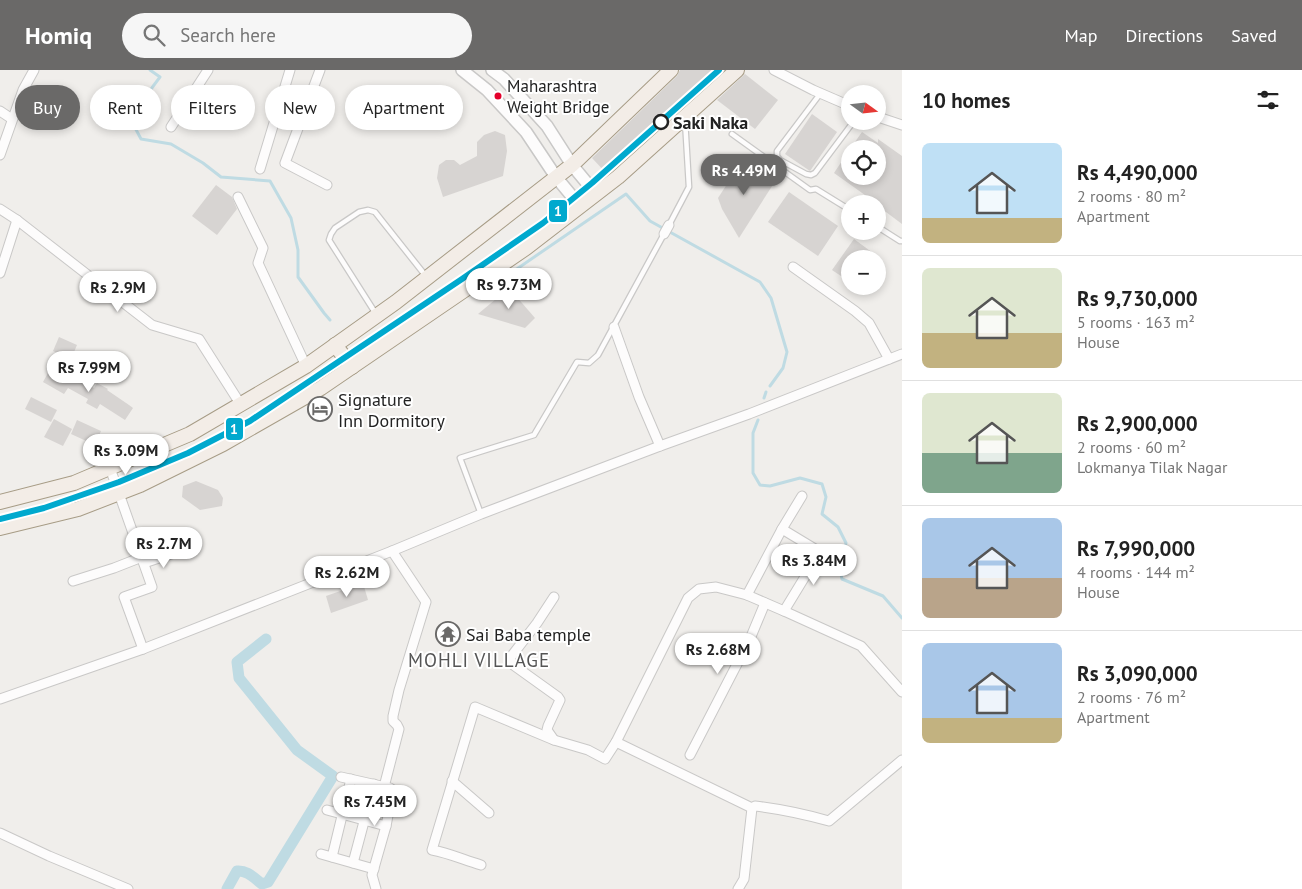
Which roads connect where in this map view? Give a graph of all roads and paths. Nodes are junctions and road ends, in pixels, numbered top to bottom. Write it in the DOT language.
graph roads {
  1 [pos="34,70"];
  2 [pos="208,70"];
  3 [pos="290,70"];
  4 [pos="320,70"];
  5 [pos="462,70"];
  6 [pos="492,70"];
  7 [pos="672,70"];
  8 [pos="736,70"];
  9 [pos="774,70"];
  10 [pos="198,85"];
  11 [pos="820,94"];
  12 [pos="841,102"];
  13 [pos="0,111"];
  14 [pos="685,117"];
  15 [pos="12,119"];
  16 [pos="886,119"];
  17 [pos="902,124"];
  18 [pos="847,130"];
  19 [pos="732,134"];
  20 [pos="0,156"];
  21 [pos="572,164"];
  22 [pos="260,169"];
  23 [pos="556,177"];
  24 [pos="327,185"];
  25 [pos="596,194"];
  26 [pos="238,197"];
  27 [pos="841,204"];
  28 [pos="580,206"];
  29 [pos="0,209"];
  30 [pos="17,220"];
  31 [pos="669,226"];
  32 [pos="886,232"];
  33 [pos="664,234"];
  34 [pos="902,241"];
  35 [pos="793,267"];
  36 [pos="0,273"];
  37 [pos="427,277"];
  38 [pos="376,315"];
  39 [pos="614,327"];
  40 [pos="335,345"];
  41 [pos="902,354"];
  42 [pos="889,359"];
  43 [pos="306,366"];
  44 [pos="352,367"];
  45 [pos="242,405"];
  46 [pos="660,446"];
  47 [pos="110,468"];
  48 [pos="119,493"];
  49 [pos="802,496"];
  50 [pos="0,502"];
  51 [pos="481,514"];
  52 [pos="0,528"];
  53 [pos="782,529"];
  54 [pos="392,550"];
  55 [pos="178,552"];
  56 [pos="143,560"];
  57 [pos="74,581"];
  58 [pos="747,595"];
  59 [pos="554,597"];
  60 [pos="765,603"];
  61 [pos="784,611"];
  62 [pos="143,649"];
  63 [pos="902,692"];
  64 [pos="0,699"];
  65 [pos="554,740"];
  66 [pos="616,742"];
  67 [pos="690,755"];
  68 [pos="902,760"];
  69 [pos="341,777"];
  70 [pos="351,779"];
  71 [pos="452,781"];
  72 [pos="374,784"];
  73 [pos="384,787"];
  74 [pos="752,808"];
  75 [pos="327,810"];
  76 [pos="489,813"];
  77 [pos="343,814"];
  78 [pos="364,820"];
  79 [pos="386,826"];
  80 [pos="0,833"];
  81 [pos="321,854"];
  82 [pos="332,857"];
  83 [pos="353,863"];
  84 [pos="481,865"];
  85 [pos="374,869"];
  86 [pos="128,889"];
  87 [pos="376,889"];
  88 [pos="738,889"];
  1 -- 15 [label="street"];
  2 -- 10 [label="street"];
  3 -- 22 [label="street"];
  4 -- 24 [label="street"];
  5 -- 23 [label="street"];
  6 -- 21 [label="street"];
  7 -- 21 [label="main road"];
  8 -- 14 [label="main road"];
  9 -- 11 [label="street"];
  11 -- 12 [label="street"];
  11 -- 18 [label="lane"];
  13 -- 15 [label="street"];
  14 -- 25 [label="main road"];
  14 -- 31 [label="lane"];
  15 -- 20 [label="street"];
  16 -- 17 [label="street"];
  19 -- 27 [label="lane"];
  21 -- 23 [label="main road"];
  21 -- 25 [label="street"];
  23 -- 28 [label="street"];
  23 -- 37 [label="main road"];
  25 -- 28 [label="main road"];
  26 -- 43 [label="street"];
  28 -- 44 [label="main road"];
  29 -- 30 [label="street"];
  30 -- 36 [label="street"];
  30 -- 45 [label="street"];
  31 -- 33 [label="street"];
  32 -- 34 [label="lane"];
  33 -- 39 [label="lane"];
  35 -- 42 [label="street"];
  37 -- 38 [label="main road"];
  37 -- 38 [label="lane"];
  38 -- 40 [label="main road"];
  39 -- 46 [label="street"];
  39 -- 51 [label="lane"];
  40 -- 43 [label="main road"];
  40 -- 44 [label="main road"];
  41 -- 42 [label="street"];
  42 -- 46 [label="street"];
  43 -- 45 [label="main road"];
  44 -- 48 [label="main road"];
  45 -- 47 [label="main road"];
  46 -- 51 [label="street"];
  47 -- 48 [label="street"];
  47 -- 50 [label="main road"];
  48 -- 52 [label="main road"];
  48 -- 56 [label="street"];
  49 -- 53 [label="street"];
  51 -- 54 [label="street"];
  53 -- 58 [label="street"];
  53 -- 61 [label="street"];
  54 -- 62 [label="street"];
  54 -- 73 [label="street"];
  55 -- 56 [label="street"];
  56 -- 57 [label="street"];
  56 -- 62 [label="street"];
  58 -- 60 [label="street"];
  58 -- 66 [label="street"];
  59 -- 65 [label="street"];
  60 -- 61 [label="street"];
  60 -- 67 [label="street"];
  61 -- 63 [label="street"];
  62 -- 64 [label="street"];
  65 -- 66 [label="street"];
  65 -- 71 [label="street"];
  66 -- 74 [label="street"];
  68 -- 74 [label="street"];
  69 -- 70 [label="street"];
  70 -- 72 [label="street"];
  70 -- 77 [label="street"];
  71 -- 76 [label="street"];
  71 -- 84 [label="street"];
  72 -- 73 [label="street"];
  72 -- 78 [label="street"];
  73 -- 79 [label="street"];
  74 -- 88 [label="street"];
  75 -- 77 [label="street"];
  77 -- 78 [label="street"];
  77 -- 82 [label="street"];
  78 -- 79 [label="street"];
  78 -- 83 [label="street"];
  79 -- 85 [label="street"];
  80 -- 86 [label="street"];
  81 -- 82 [label="street"];
  82 -- 83 [label="street"];
  83 -- 85 [label="street"];
  85 -- 87 [label="street"];
}
